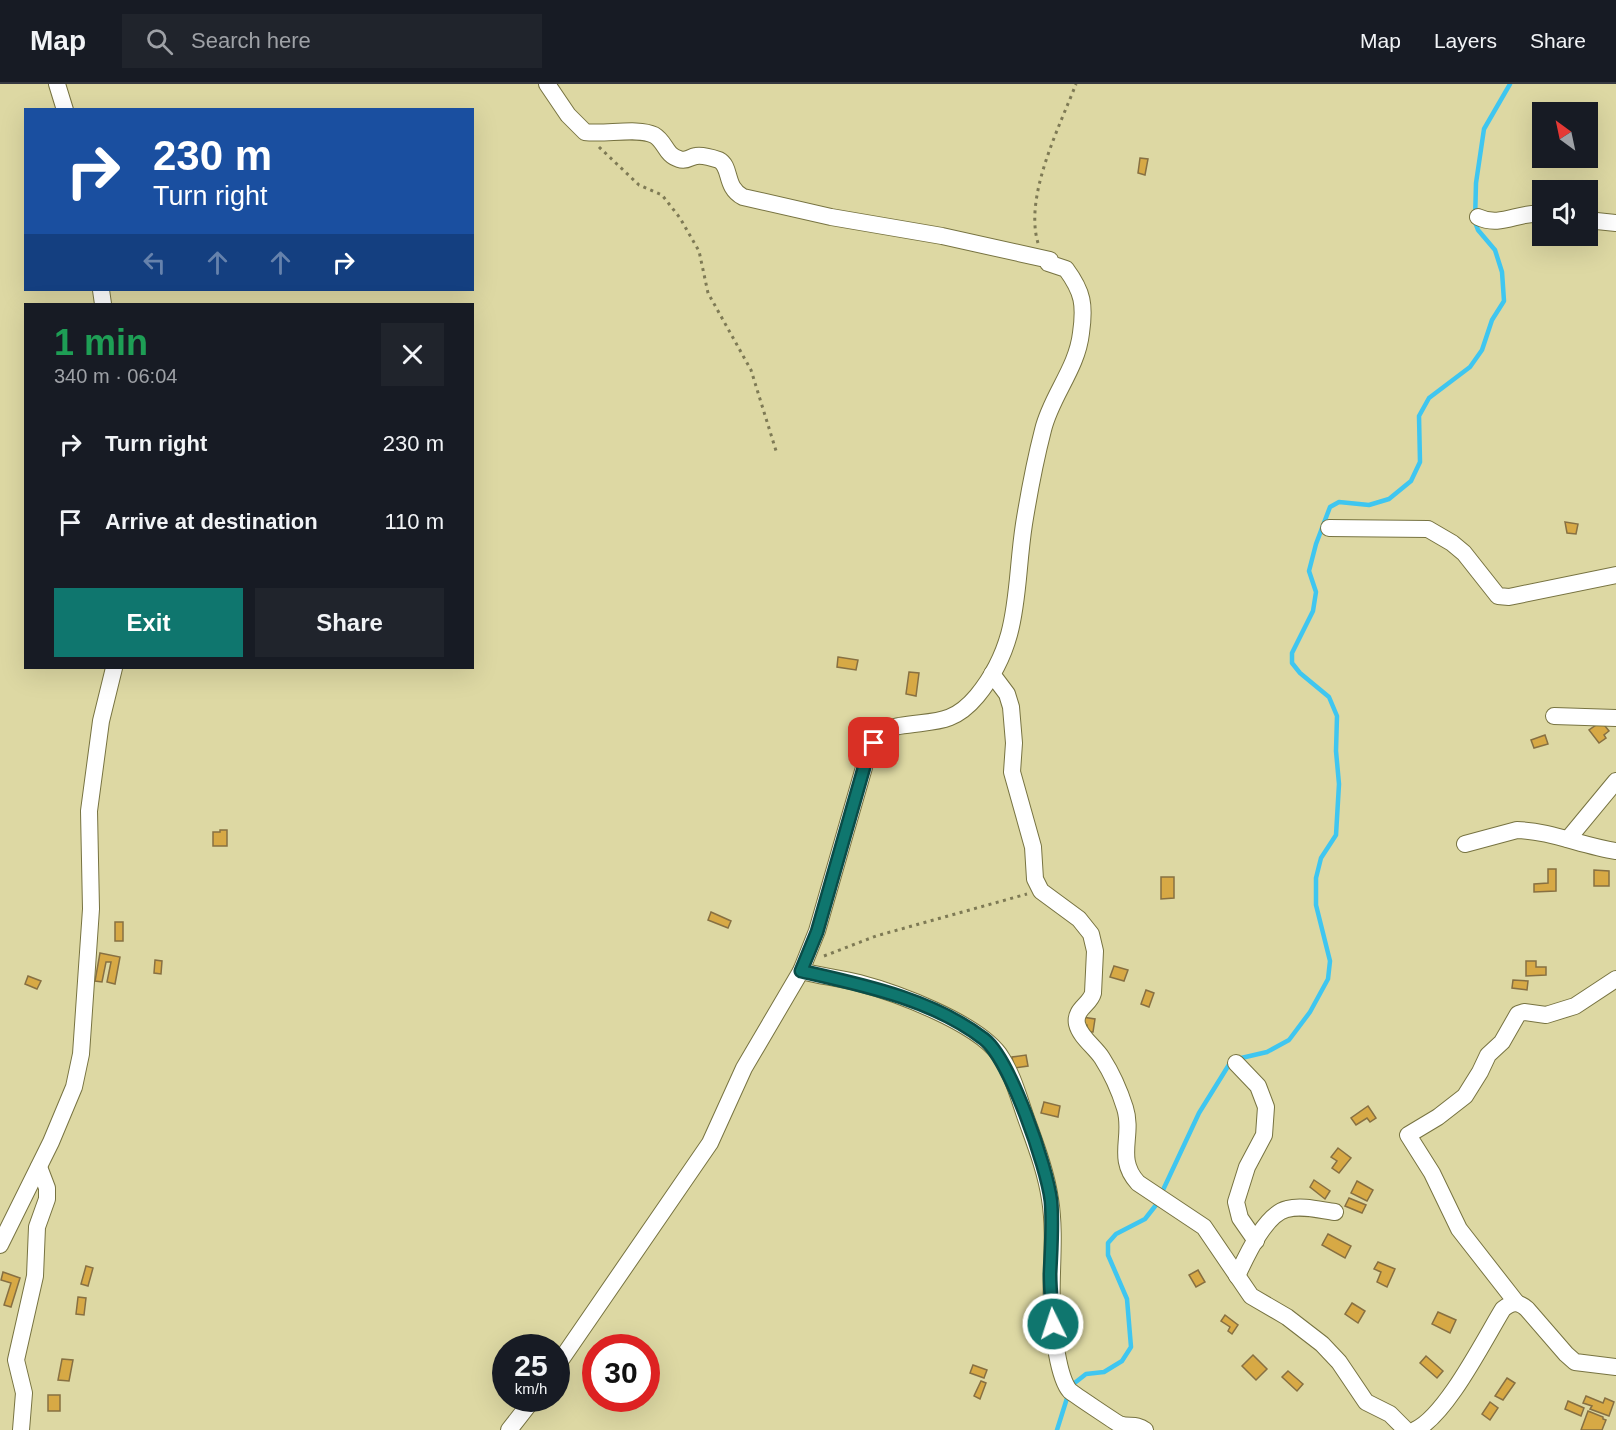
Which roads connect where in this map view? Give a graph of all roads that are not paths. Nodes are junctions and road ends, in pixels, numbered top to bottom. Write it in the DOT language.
graph roads {
  1 [pos="57,84"];
  2 [pos="547,84"];
  3 [pos="64,108"];
  4 [pos="1532,213"];
  5 [pos="1478,217"];
  6 [pos="1598,221"];
  7 [pos="1616,223"];
  8 [pos="1329,528"];
  9 [pos="1616,575"];
  10 [pos="114,669"];
  11 [pos="993,674"];
  12 [pos="1554,716"];
  13 [pos="1616,718"];
  14 [pos="1616,781"];
  15 [pos="1568,839"];
  16 [pos="1465,844"];
  17 [pos="1616,851"];
  18 [pos="802,968"];
  19 [pos="1616,979"];
  20 [pos="1236,1063"];
  21 [pos="39,1167"];
  22 [pos="1335,1212"];
  23 [pos="1256,1241"];
  24 [pos="0,1245"];
  25 [pos="1237,1276"];
  26 [pos="1516,1302"];
  27 [pos="570,1347"];
  28 [pos="1616,1367"];
  29 [pos="523,1412"];
  30 [pos="1122,1427"];
  31 [pos="21,1430"];
  32 [pos="509,1430"];
  33 [pos="1145,1430"];
  34 [pos="1406,1430"];
  35 [pos="1415,1430"];
  1 -- 3 [label="street"];
  2 -- 11 [label="street"];
  4 -- 5 [label="street"];
  6 -- 7 [label="street"];
  8 -- 9 [label="street"];
  10 -- 21 [label="street"];
  11 -- 18 [label="street"];
  11 -- 25 [label="street"];
  12 -- 13 [label="street"];
  14 -- 15 [label="street"];
  15 -- 16 [label="street"];
  15 -- 17 [label="street"];
  18 -- 27 [label="street"];
  18 -- 30 [label="street"];
  19 -- 26 [label="street"];
  20 -- 23 [label="street"];
  21 -- 24 [label="street"];
  21 -- 31 [label="street"];
  22 -- 23 [label="street"];
  23 -- 25 [label="street"];
  25 -- 34 [label="street"];
  26 -- 28 [label="street"];
  26 -- 35 [label="street"];
  29 -- 32 [label="street"];
  30 -- 33 [label="street"];
}
